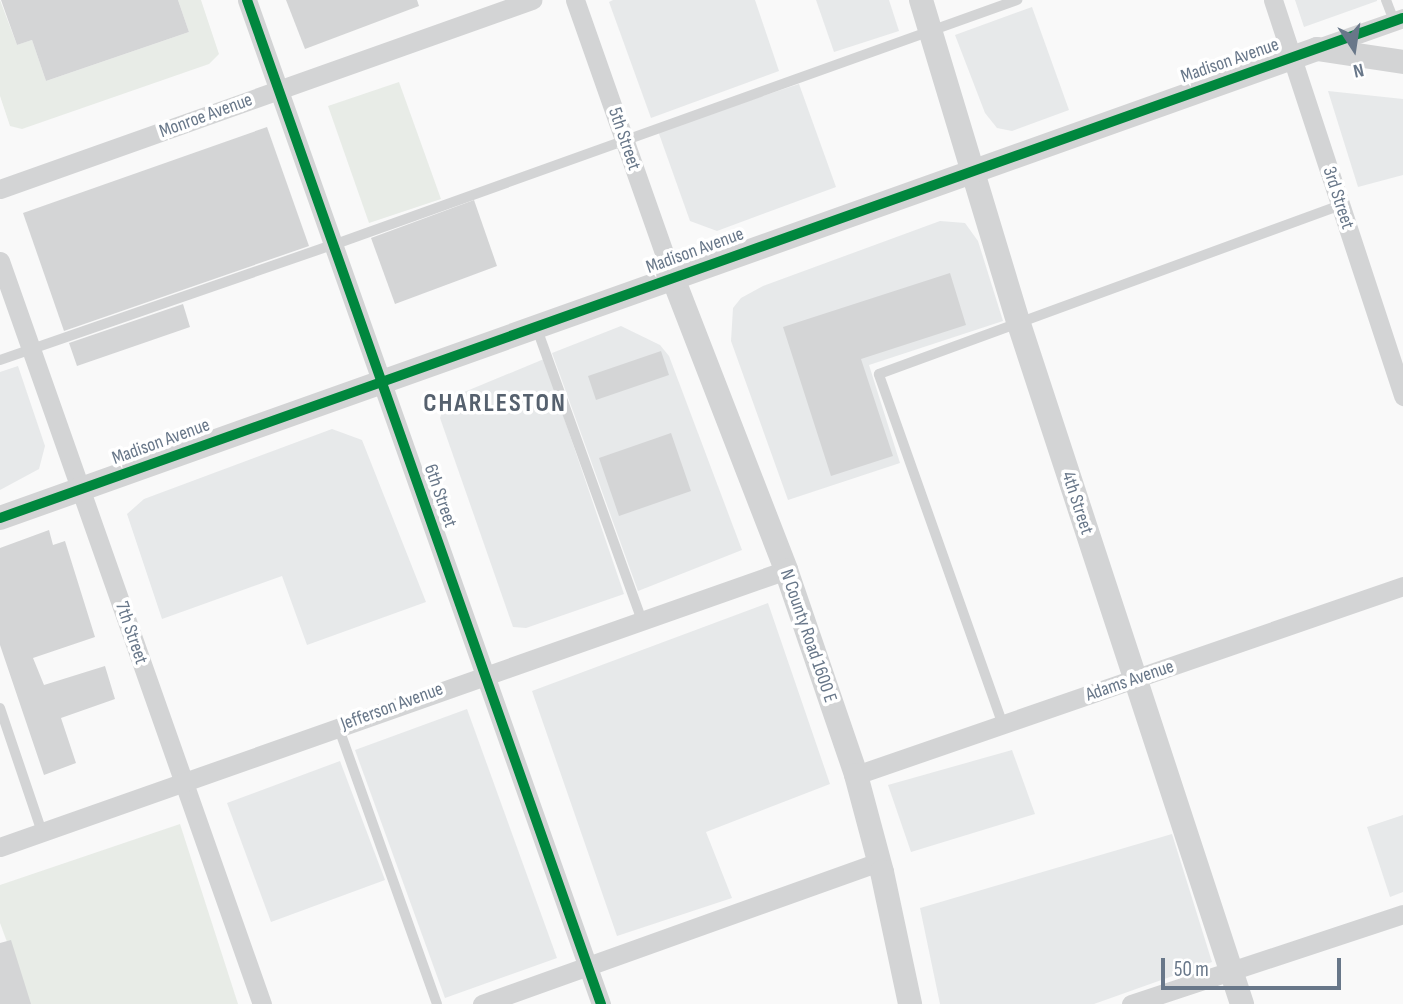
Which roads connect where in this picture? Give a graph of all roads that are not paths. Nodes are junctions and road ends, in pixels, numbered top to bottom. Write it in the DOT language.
graph roads {
  1 [pos="247,0"];
  2 [pos="532,0"];
  3 [pos="575,0"];
  4 [pos="921,0"];
  5 [pos="1017,0"];
  6 [pos="1273,0"];
  7 [pos="1387,0"];
  8 [pos="1399,20"];
  9 [pos="932,32"];
  10 [pos="1317,49"];
  11 [pos="1292,58"];
  12 [pos="1403,62"];
  13 [pos="279,90"];
  14 [pos="624,139"];
  15 [pos="971,170"];
  16 [pos="0,189"];
  17 [pos="1340,205"];
  18 [pos="333,245"];
  19 [pos="0,261"];
  20 [pos="673,278"];
  21 [pos="1017,321"];
  22 [pos="536,327"];
  23 [pos="31,349"];
  24 [pos="0,360"];
  25 [pos="382,382"];
  26 [pos="1403,396"];
  27 [pos="80,489"];
  28 [pos="0,518"];
  29 [pos="786,570"];
  30 [pos="1403,586"];
  31 [pos="641,618"];
  32 [pos="484,674"];
  33 [pos="1135,678"];
  34 [pos="0,708"];
  35 [pos="1003,725"];
  36 [pos="338,726"];
  37 [pos="856,775"];
  38 [pos="183,781"];
  39 [pos="42,832"];
  40 [pos="0,847"];
  41 [pos="879,862"];
  42 [pos="1403,914"];
  43 [pos="587,966"];
  44 [pos="1231,970"];
  45 [pos="262,1004"];
  46 [pos="437,1004"];
  47 [pos="482,1004"];
  48 [pos="601,1004"];
  49 [pos="910,1004"];
  50 [pos="1131,1004"];
  51 [pos="1242,1004"];
  1 -- 13 [label="street, 6th Street"];
  2 -- 13 [label="street, Monroe Avenue"];
  3 -- 14 [label="street, 5th Street"];
  4 -- 9 [label="street, 4th Street"];
  5 -- 9 [label="lane"];
  6 -- 11 [label="street, 3rd Street"];
  7 -- 8 [label="lane"];
  8 -- 10 [label="street, Madison Avenue"];
  9 -- 14 [label="lane"];
  9 -- 15 [label="street, 4th Street"];
  10 -- 11 [label="street, Madison Avenue"];
  10 -- 12 [label="street"];
  11 -- 15 [label="street, Madison Avenue"];
  11 -- 17 [label="street, 3rd Street"];
  13 -- 16 [label="street, Monroe Avenue"];
  13 -- 18 [label="street, 6th Street"];
  14 -- 18 [label="lane"];
  14 -- 20 [label="street, 5th Street"];
  15 -- 20 [label="street, Madison Avenue"];
  15 -- 21 [label="street, 4th Street"];
  17 -- 21 [label="lane"];
  17 -- 26 [label="street, 3rd Street"];
  18 -- 23 [label="lane"];
  18 -- 25 [label="street, 6th Street"];
  19 -- 23 [label="street, 7th Street"];
  20 -- 22 [label="street, Madison Avenue"];
  20 -- 29 [label="street, N County Road 1600 E"];
  21 -- 33 [label="street, 4th Street"];
  21 -- 35 [label="lane"];
  22 -- 25 [label="street, Madison Avenue"];
  22 -- 31 [label="lane"];
  23 -- 24 [label="lane"];
  23 -- 27 [label="street, 7th Street"];
  25 -- 27 [label="street, Madison Avenue"];
  25 -- 32 [label="street, 6th Street"];
  27 -- 28 [label="street, Madison Avenue"];
  27 -- 38 [label="street, 7th Street"];
  29 -- 31 [label="street, Jefferson Avenue"];
  29 -- 37 [label="street, N County Road 1600 E"];
  30 -- 33 [label="street, Adams Avenue"];
  31 -- 32 [label="street, Jefferson Avenue"];
  32 -- 36 [label="street, Jefferson Avenue"];
  32 -- 43 [label="street, 6th Street"];
  33 -- 35 [label="street, Adams Avenue"];
  33 -- 44 [label="street, 4th Street"];
  34 -- 39 [label="lane"];
  35 -- 37 [label="street, Adams Avenue"];
  36 -- 38 [label="street, Jefferson Avenue"];
  36 -- 46 [label="lane"];
  37 -- 41 [label="street, N County Road 1600 E"];
  38 -- 39 [label="street, Jefferson Avenue"];
  38 -- 45 [label="street, 7th Street"];
  39 -- 40 [label="street, Jefferson Avenue"];
  41 -- 43 [label="street"];
  41 -- 49 [label="street, N County Road 1600 E"];
  42 -- 44 [label="street"];
  43 -- 47 [label="street"];
  43 -- 48 [label="street, 6th Street"];
  44 -- 50 [label="street"];
  44 -- 51 [label="street, 4th Street"];
}
